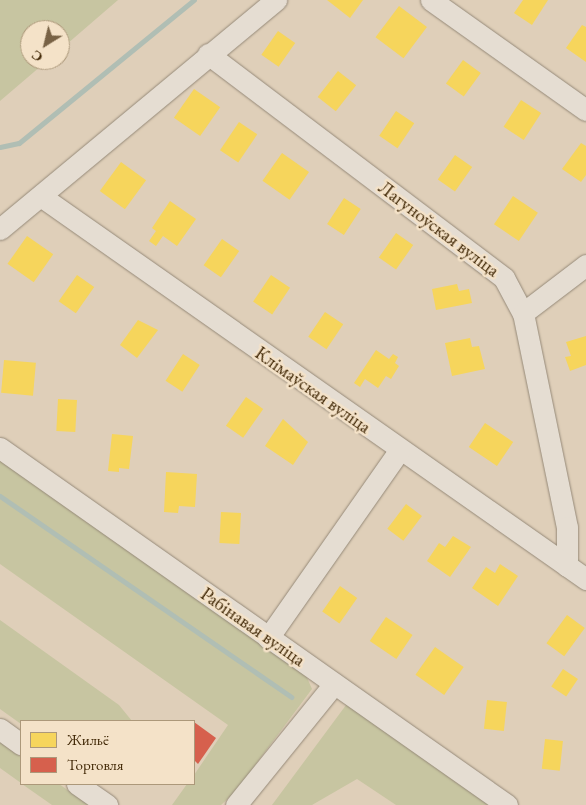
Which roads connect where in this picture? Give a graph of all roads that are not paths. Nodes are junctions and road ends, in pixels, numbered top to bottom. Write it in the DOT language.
graph roads {
  1 [pos="276,0"];
  2 [pos="431,0"];
  3 [pos="208,54"];
  4 [pos="586,110"];
  5 [pos="42,197"];
  6 [pos="0,229"];
  7 [pos="586,265"];
  8 [pos="523,313"];
  9 [pos="0,448"];
  10 [pos="400,451"];
  11 [pos="568,566"];
  12 [pos="586,580"];
  13 [pos="268,638"];
  14 [pos="334,684"];
  15 [pos="0,729"];
  16 [pos="20,743"];
  17 [pos="78,785"];
  18 [pos="107,805"];
  19 [pos="236,805"];
  20 [pos="507,805"];
  1 -- 3 [label="street"];
  2 -- 4 [label="street"];
  3 -- 5 [label="street"];
  3 -- 8 [label="street, Лагуноўская вуліца"];
  5 -- 6 [label="street"];
  5 -- 10 [label="street, Клімаўская вуліца"];
  7 -- 8 [label="street"];
  8 -- 11 [label="street, Лагуноўская вуліца"];
  9 -- 13 [label="street, Рабінавая вуліца"];
  10 -- 11 [label="street, Клімаўская вуліца"];
  10 -- 13 [label="street"];
  11 -- 12 [label="street, Клімаўская вуліца"];
  13 -- 14 [label="street, Рабінавая вуліца"];
  14 -- 19 [label="street"];
  14 -- 20 [label="street, Рабінавая вуліца"];
  15 -- 16 [label="street"];
  17 -- 18 [label="street"];
}
